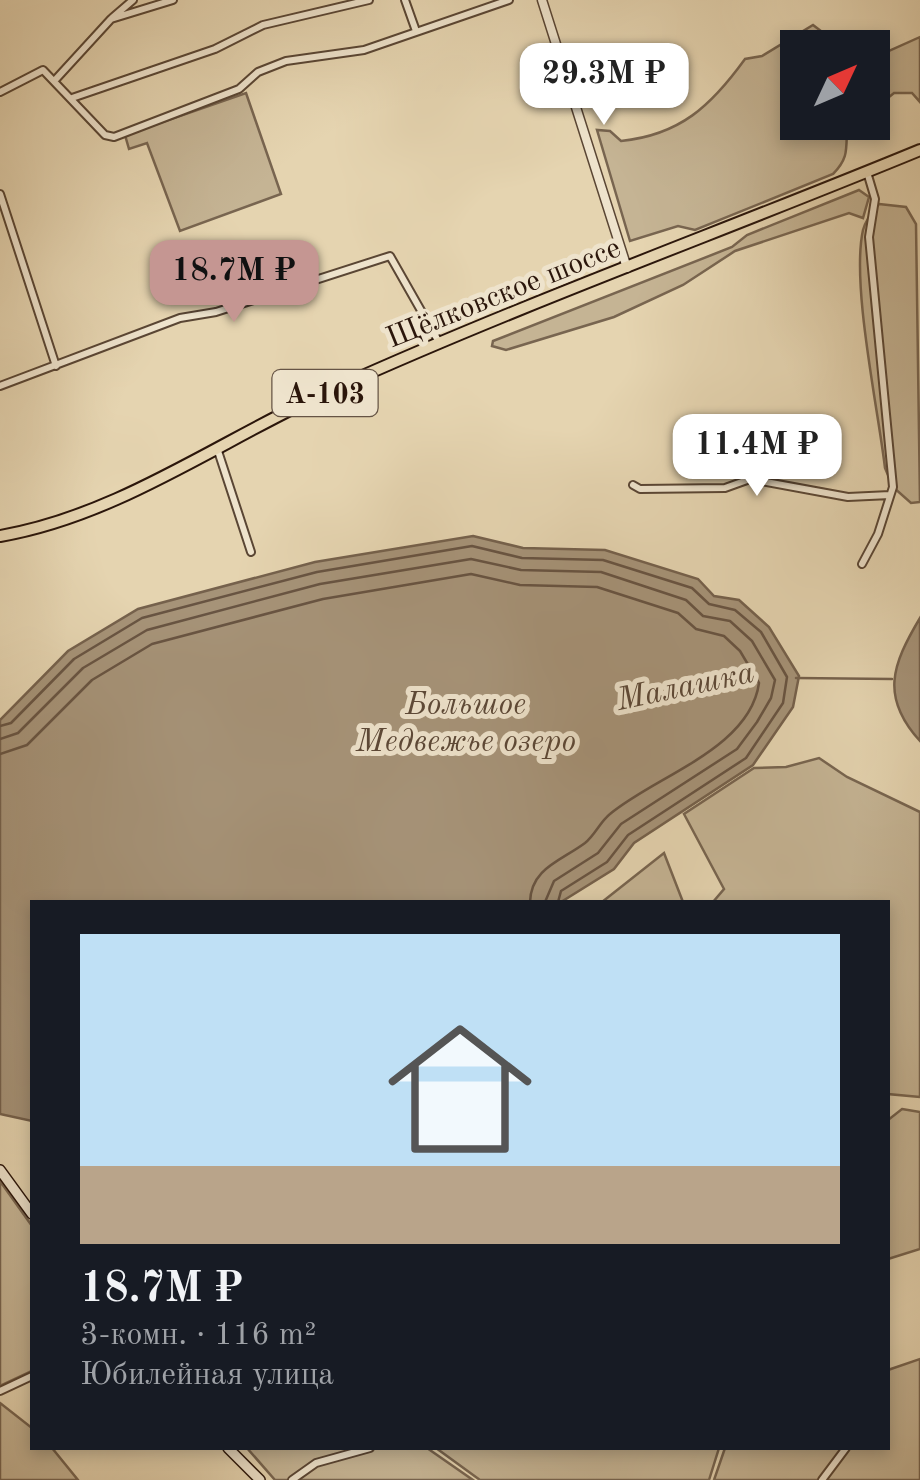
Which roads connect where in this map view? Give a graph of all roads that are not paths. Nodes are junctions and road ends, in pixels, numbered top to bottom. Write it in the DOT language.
graph roads {
  1 [pos="133,0"];
  2 [pos="173,0"];
  3 [pos="368,0"];
  4 [pos="405,0"];
  5 [pos="509,0"];
  6 [pos="542,0"];
  7 [pos="111,19"];
  8 [pos="416,31"];
  9 [pos="56,79"];
  10 [pos="0,92"];
  11 [pos="72,98"];
  12 [pos="920,150"];
  13 [pos="867,172"];
  14 [pos="0,194"];
  15 [pos="626,268"];
  16 [pos="440,344"];
  17 [pos="56,366"];
  18 [pos="0,386"];
  19 [pos="216,447"];
  20 [pos="633,485"];
  21 [pos="890,496"];
  22 [pos="0,536"];
  23 [pos="251,552"];
  24 [pos="862,564"];
  25 [pos="0,1170"];
  26 [pos="30,1211"];
  27 [pos="30,1377"];
  28 [pos="0,1391"];
  29 [pos="230,1450"];
  30 [pos="363,1450"];
  31 [pos="844,1450"];
  32 [pos="260,1480"];
  33 [pos="292,1480"];
  34 [pos="822,1480"];
  1 -- 7 [label="street"];
  2 -- 7 [label="street"];
  3 -- 11 [label="street"];
  4 -- 8 [label="street"];
  5 -- 8 [label="street"];
  6 -- 15 [label="street"];
  7 -- 9 [label="street"];
  8 -- 11 [label="street"];
  9 -- 10 [label="street"];
  9 -- 11 [label="street"];
  12 -- 13 [label="main road, Щёлковское шоссе / А-103"];
  13 -- 15 [label="main road, Щёлковское шоссе / А-103"];
  13 -- 21 [label="street"];
  14 -- 17 [label="street"];
  15 -- 16 [label="main road, Щёлковское шоссе / А-103"];
  16 -- 17 [label="street"];
  16 -- 19 [label="main road, Щёлковское шоссе / А-103"];
  17 -- 18 [label="street"];
  19 -- 22 [label="main road, Щёлковское шоссе / А-103"];
  19 -- 23 [label="street"];
  20 -- 21 [label="street"];
  21 -- 24 [label="street"];
  25 -- 26 [label="main road"];
  27 -- 28 [label="street"];
  29 -- 32 [label="main road"];
  30 -- 33 [label="street"];
  31 -- 34 [label="street"];
}
